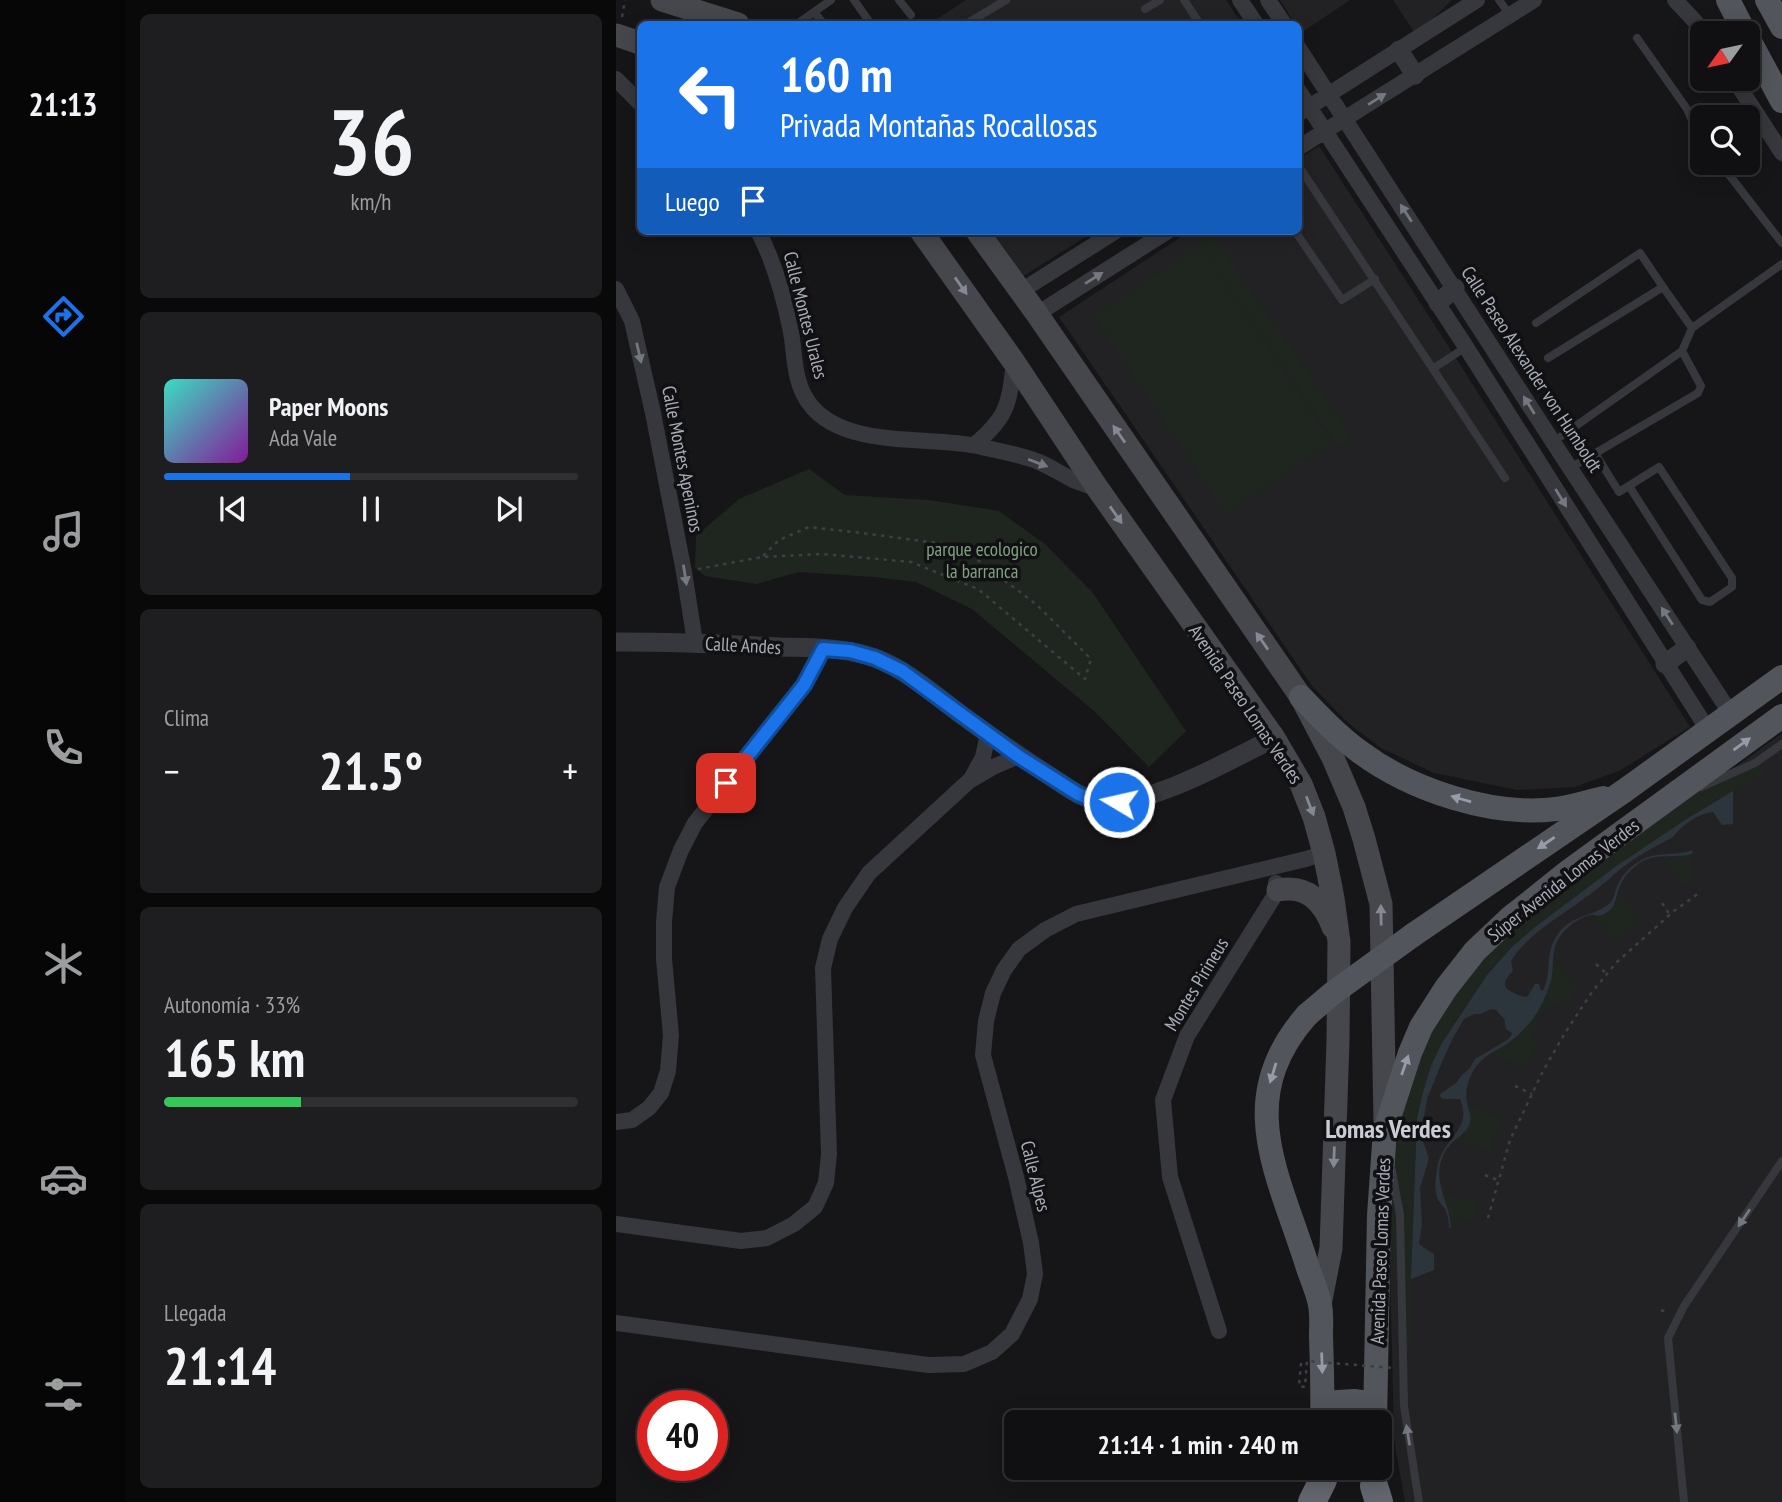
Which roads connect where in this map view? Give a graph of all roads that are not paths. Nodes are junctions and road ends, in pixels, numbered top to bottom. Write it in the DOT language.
graph roads {
  1 [pos="662,0"];
  2 [pos="831,0"];
  3 [pos="854,0"];
  4 [pos="900,0"];
  5 [pos="1006,0"];
  6 [pos="1160,0"];
  7 [pos="1184,0"];
  8 [pos="1240,0"];
  9 [pos="1268,0"];
  10 [pos="1477,0"];
  11 [pos="1499,0"];
  12 [pos="1534,0"];
  13 [pos="1675,0"];
  14 [pos="1728,0"];
  15 [pos="1768,0"];
  16 [pos="1145,9"];
  17 [pos="814,12"];
  18 [pos="911,15"];
  19 [pos="1510,15"];
  20 [pos="728,21"];
  21 [pos="801,21"];
  22 [pos="822,21"];
  23 [pos="869,21"];
  24 [pos="971,21"];
  25 [pos="1198,21"];
  26 [pos="1254,21"];
  27 [pos="1282,21"];
  28 [pos="1695,21"];
  29 [pos="1739,21"];
  30 [pos="1782,27"];
  31 [pos="616,35"];
  32 [pos="1637,38"];
  33 [pos="637,42"];
  34 [pos="1399,50"];
  35 [pos="1302,53"];
  36 [pos="1760,60"];
  37 [pos="1415,75"];
  38 [pos="616,79"];
  39 [pos="1742,91"];
  40 [pos="1329,95"];
  41 [pos="637,100"];
  42 [pos="1782,101"];
  43 [pos="1304,111"];
  44 [pos="1690,116"];
  45 [pos="1345,119"];
  46 [pos="1325,131"];
  47 [pos="1302,145"];
  48 [pos="1782,153"];
  49 [pos="1302,173"];
  50 [pos="1729,175"];
  51 [pos="760,235"];
  52 [pos="924,235"];
  53 [pos="980,235"];
  54 [pos="1110,235"];
  55 [pos="1162,235"];
  56 [pos="1298,235"];
  57 [pos="1782,243"];
  58 [pos="1782,264"];
  59 [pos="1374,279"];
  60 [pos="1662,287"];
  61 [pos="1455,288"];
  62 [pos="616,289"];
  63 [pos="1021,292"];
  64 [pos="1438,303"];
  65 [pos="1037,314"];
  66 [pos="1536,323"];
  67 [pos="1692,327"];
  68 [pos="1466,347"];
  69 [pos="1682,351"];
  70 [pos="1548,358"];
  71 [pos="1014,362"];
  72 [pos="1434,368"];
  73 [pos="1553,442"];
  74 [pos="974,445"];
  75 [pos="1595,453"];
  76 [pos="1570,468"];
  77 [pos="1505,478"];
  78 [pos="1629,486"];
  79 [pos="1098,489"];
  80 [pos="616,642"];
  81 [pos="695,642"];
  82 [pos="1687,648"];
  83 [pos="823,649"];
  84 [pos="1665,664"];
  85 [pos="1782,677"];
  86 [pos="1301,697"];
  87 [pos="1731,714"];
  88 [pos="1782,716"];
  89 [pos="1707,730"];
  90 [pos="988,734"];
  91 [pos="1274,738"];
  92 [pos="1782,744"];
  93 [pos="1018,756"];
  94 [pos="970,781"];
  95 [pos="1624,791"];
  96 [pos="1654,809"];
  97 [pos="1324,853"];
  98 [pos="1271,867"];
  99 [pos="1278,890"];
  100 [pos="1339,942"];
  101 [pos="616,1122"];
  102 [pos="1385,1130"];
  103 [pos="1782,1161"];
  104 [pos="616,1224"];
  105 [pos="1320,1305"];
  106 [pos="616,1323"];
  107 [pos="1219,1331"];
  108 [pos="1323,1410"];
  109 [pos="1331,1410"];
  110 [pos="1370,1410"];
  111 [pos="1375,1410"];
  112 [pos="1419,1502"];
  113 [pos="1684,1502"];
  1 -- 20 [label="main road"];
  2 -- 17 [label="lane"];
  3 -- 23 [label="lane"];
  4 -- 18 [label="lane"];
  5 -- 24 [label="lane"];
  6 -- 16 [label="lane"];
  7 -- 25 [label="lane"];
  8 -- 26 [label="street"];
  9 -- 27 [label="street"];
  10 -- 34 [label="street"];
  11 -- 19 [label="lane"];
  12 -- 19 [label="street"];
  13 -- 28 [label="street"];
  14 -- 29 [label="main road"];
  15 -- 30 [label="main road"];
  17 -- 21 [label="lane"];
  17 -- 22 [label="lane"];
  19 -- 37 [label="street"];
  31 -- 33 [label="main road"];
  32 -- 44 [label="lane"];
  34 -- 37 [label="street"];
  34 -- 40 [label="street"];
  35 -- 40 [label="street, Calle Paseo Alexander von Humboldt"];
  36 -- 42 [label="main road"];
  45 -- 37 [label="street, one-way"];
  38 -- 41 [label="street"];
  39 -- 48 [label="street"];
  40 -- 43 [label="street"];
  40 -- 45 [label="street, Calle Paseo Alexander von Humboldt"];
  43 -- 46 [label="street"];
  45 -- 46 [label="street"];
  61 -- 45 [label="street, Calle Paseo Alexander von Humboldt, one-way"];
  46 -- 47 [label="street"];
  46 -- 64 [label="street"];
  49 -- 59 [label="lane"];
  50 -- 57 [label="lane"];
  51 -- 74 [label="street, Calle Montes Urales"];
  52 -- 71 [label="main road, Avenida Paseo Lomas Verdes, one-way"];
  53 -- 63 [label="main road, Avenida Paseo Lomas Verdes"];
  54 -- 63 [label="street"];
  65 -- 55 [label="street, one-way"];
  56 -- 59 [label="lane"];
  58 -- 67 [label="lane"];
  59 -- 72 [label="lane"];
  60 -- 66 [label="lane"];
  60 -- 67 [label="lane"];
  60 -- 70 [label="lane"];
  61 -- 64 [label="street"];
  73 -- 61 [label="street, Calle Paseo Alexander von Humboldt, one-way"];
  62 -- 81 [label="street, Calle Montes Apeninos, one-way"];
  63 -- 65 [label="main road, Avenida Paseo Lomas Verdes"];
  64 -- 68 [label="street"];
  86 -- 65 [label="main road, Avenida Paseo Lomas Verdes, one-way"];
  67 -- 69 [label="lane"];
  68 -- 72 [label="lane"];
  68 -- 84 [label="street, one-way"];
  69 -- 73 [label="lane"];
  69 -- 75 [label="lane"];
  71 -- 74 [label="street"];
  71 -- 79 [label="main road, Avenida Paseo Lomas Verdes"];
  72 -- 77 [label="lane"];
  73 -- 76 [label="street, Calle Paseo Alexander von Humboldt"];
  74 -- 79 [label="street, Calle Montes Urales, one-way"];
  75 -- 76 [label="lane"];
  75 -- 78 [label="lane"];
  82 -- 76 [label="street, Calle Paseo Alexander von Humboldt, one-way"];
  78 -- 78 [label="lane"];
  79 -- 91 [label="main road, Avenida Paseo Lomas Verdes, one-way"];
  80 -- 81 [label="street, Calle Andes"];
  81 -- 83 [label="street, Calle Andes"];
  82 -- 84 [label="street"];
  82 -- 87 [label="street, Calle Paseo Alexander von Humboldt"];
  83 -- 90 [label="street, Calle Andes"];
  83 -- 101 [label="street"];
  84 -- 89 [label="street"];
  85 -- 87 [label="main road, Súper Avenida Lomas Verdes"];
  95 -- 86 [label="main road, one-way"];
  102 -- 86 [label="main road, Avenida Paseo Lomas Verdes, one-way"];
  87 -- 89 [label="main road, Súper Avenida Lomas Verdes"];
  96 -- 88 [label="main road, Súper Avenida Lomas Verdes, one-way"];
  89 -- 95 [label="main road, Súper Avenida Lomas Verdes"];
  90 -- 93 [label="street, Calle Andes"];
  90 -- 94 [label="street"];
  91 -- 93 [label="street, Calle Andes"];
  91 -- 97 [label="main road, Avenida Paseo Lomas Verdes, one-way"];
  92 -- 96 [label="lane"];
  93 -- 94 [label="street"];
  94 -- 104 [label="street"];
  95 -- 105 [label="main road, Súper Avenida Lomas Verdes, one-way, bridge"];
  102 -- 96 [label="main road, Súper Avenida Lomas Verdes, one-way"];
  97 -- 98 [label="street, Calle Alpes"];
  97 -- 100 [label="main road, Avenida Paseo Lomas Verdes"];
  98 -- 99 [label="street"];
  98 -- 106 [label="street, Calle Alpes"];
  99 -- 100 [label="main road"];
  99 -- 107 [label="street, Montes Pirineus"];
  100 -- 105 [label="main road, Avenida Paseo Lomas Verdes, one-way"];
  102 -- 111 [label="main road, Avenida Paseo Lomas Verdes"];
  112 -- 102 [label="lane, one-way"];
  103 -- 113 [label="lane, one-way"];
  105 -- 108 [label="main road, Avenida Paseo Lomas Verdes, one-way"];
  109 -- 110 [label="main road"];
}
